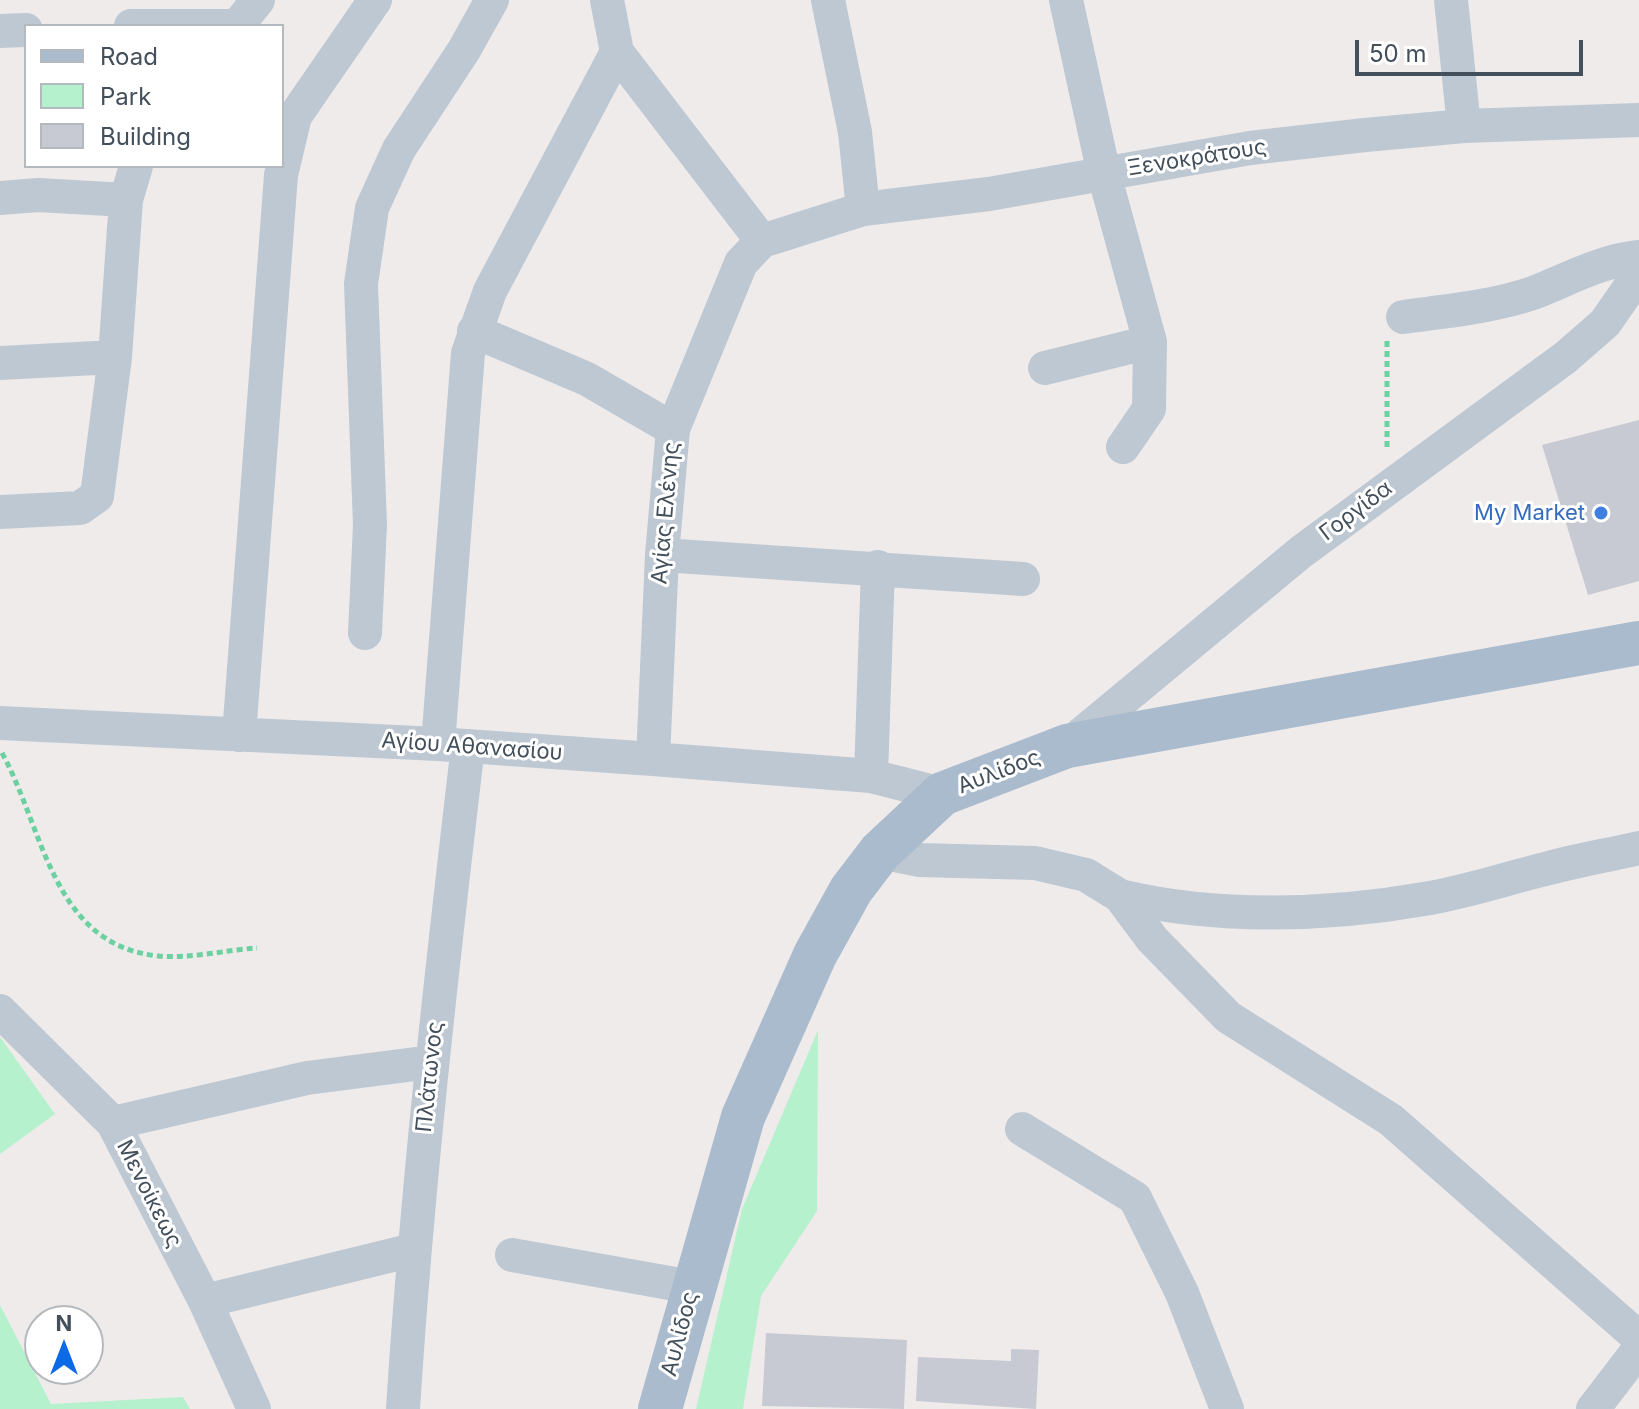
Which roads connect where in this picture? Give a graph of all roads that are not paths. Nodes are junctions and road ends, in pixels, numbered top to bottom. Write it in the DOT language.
graph roads {
  1 [pos="258,0"];
  2 [pos="375,0"];
  3 [pos="492,0"];
  4 [pos="607,0"];
  5 [pos="828,0"];
  6 [pos="1066,0"];
  7 [pos="1451,0"];
  8 [pos="239,24"];
  9 [pos="24,30"];
  10 [pos="0,31"];
  11 [pos="617,52"];
  12 [pos="1639,120"];
  13 [pos="1464,126"];
  14 [pos="284,162"];
  15 [pos="135,168"];
  16 [pos="283,168"];
  17 [pos="1104,174"];
  18 [pos="0,198"];
  19 [pos="126,200"];
  20 [pos="863,209"];
  21 [pos="762,241"];
  22 [pos="1639,257"];
  23 [pos="1639,274"];
  24 [pos="1403,317"];
  25 [pos="474,331"];
  26 [pos="1150,342"];
  27 [pos="115,357"];
  28 [pos="0,363"];
  29 [pos="1045,368"];
  30 [pos="673,429"];
  31 [pos="1123,447"];
  32 [pos="0,512"];
  33 [pos="662,555"];
  34 [pos="878,567"];
  35 [pos="1023,579"];
  36 [pos="365,633"];
  37 [pos="1639,643"];
  38 [pos="0,723"];
  39 [pos="239,735"];
  40 [pos="453,745"];
  41 [pos="1067,746"];
  42 [pos="653,759"];
  43 [pos="871,776"];
  44 [pos="942,794"];
  45 [pos="1639,848"];
  46 [pos="880,852"];
  47 [pos="1120,896"];
  48 [pos="0,1011"];
  49 [pos="431,1062"];
  50 [pos="113,1123"];
  51 [pos="1022,1129"];
  52 [pos="413,1250"];
  53 [pos="512,1255"];
  54 [pos="692,1287"];
  55 [pos="205,1301"];
  56 [pos="1639,1338"];
  57 [pos="1639,1349"];
  58 [pos="254,1409"];
  59 [pos="403,1409"];
  60 [pos="660,1409"];
  61 [pos="1227,1409"];
  62 [pos="1593,1409"];
  1 -- 8 [label="street"];
  2 -- 14 [label="street"];
  3 -- 36 [label="street"];
  4 -- 11 [label="street"];
  5 -- 20 [label="street"];
  6 -- 17 [label="street"];
  7 -- 13 [label="street"];
  9 -- 10 [label="street"];
  11 -- 21 [label="street"];
  11 -- 25 [label="street, Πλάτωνος"];
  12 -- 13 [label="street, Ξενοκράτους"];
  13 -- 17 [label="street, Ξενοκράτους"];
  15 -- 19 [label="street"];
  16 -- 39 [label="street"];
  17 -- 20 [label="street, Ξενοκράτους"];
  17 -- 26 [label="street"];
  18 -- 19 [label="street"];
  19 -- 27 [label="street"];
  20 -- 21 [label="street, Ξενοκράτους"];
  21 -- 30 [label="street, Αγίας Ελένης"];
  22 -- 24 [label="street"];
  23 -- 41 [label="street, Γοργίδα"];
  25 -- 30 [label="street"];
  25 -- 40 [label="street, Πλάτωνος"];
  26 -- 29 [label="street"];
  26 -- 31 [label="street"];
  27 -- 28 [label="street"];
  27 -- 32 [label="street"];
  30 -- 33 [label="street, Αγίας Ελένης"];
  33 -- 34 [label="street"];
  33 -- 42 [label="street, Αγίας Ελένης"];
  34 -- 35 [label="street"];
  34 -- 43 [label="street"];
  37 -- 41 [label="main road, Αυλίδος"];
  38 -- 39 [label="street, Αγίου Αθανασίου"];
  39 -- 40 [label="street, Αγίου Αθανασίου"];
  40 -- 42 [label="street, Αγίου Αθανασίου"];
  40 -- 49 [label="street, Πλάτωνος"];
  41 -- 44 [label="main road, Αυλίδος"];
  42 -- 43 [label="street, Αγίου Αθανασίου"];
  43 -- 44 [label="street, Αγίου Αθανασίου"];
  44 -- 46 [label="main road, Αυλίδος"];
  45 -- 47 [label="street"];
  46 -- 47 [label="street"];
  46 -- 54 [label="main road, Αυλίδος"];
  47 -- 56 [label="street"];
  48 -- 50 [label="street, Μενοίκεως"];
  49 -- 50 [label="street"];
  49 -- 52 [label="street, Πλάτωνος"];
  50 -- 55 [label="street, Μενοίκεως"];
  51 -- 61 [label="street"];
  52 -- 55 [label="street"];
  52 -- 59 [label="street, Πλάτωνος"];
  53 -- 54 [label="street"];
  54 -- 60 [label="main road, Αυλίδος"];
  55 -- 58 [label="street, Μενοίκεως"];
  57 -- 62 [label="street"];
}
